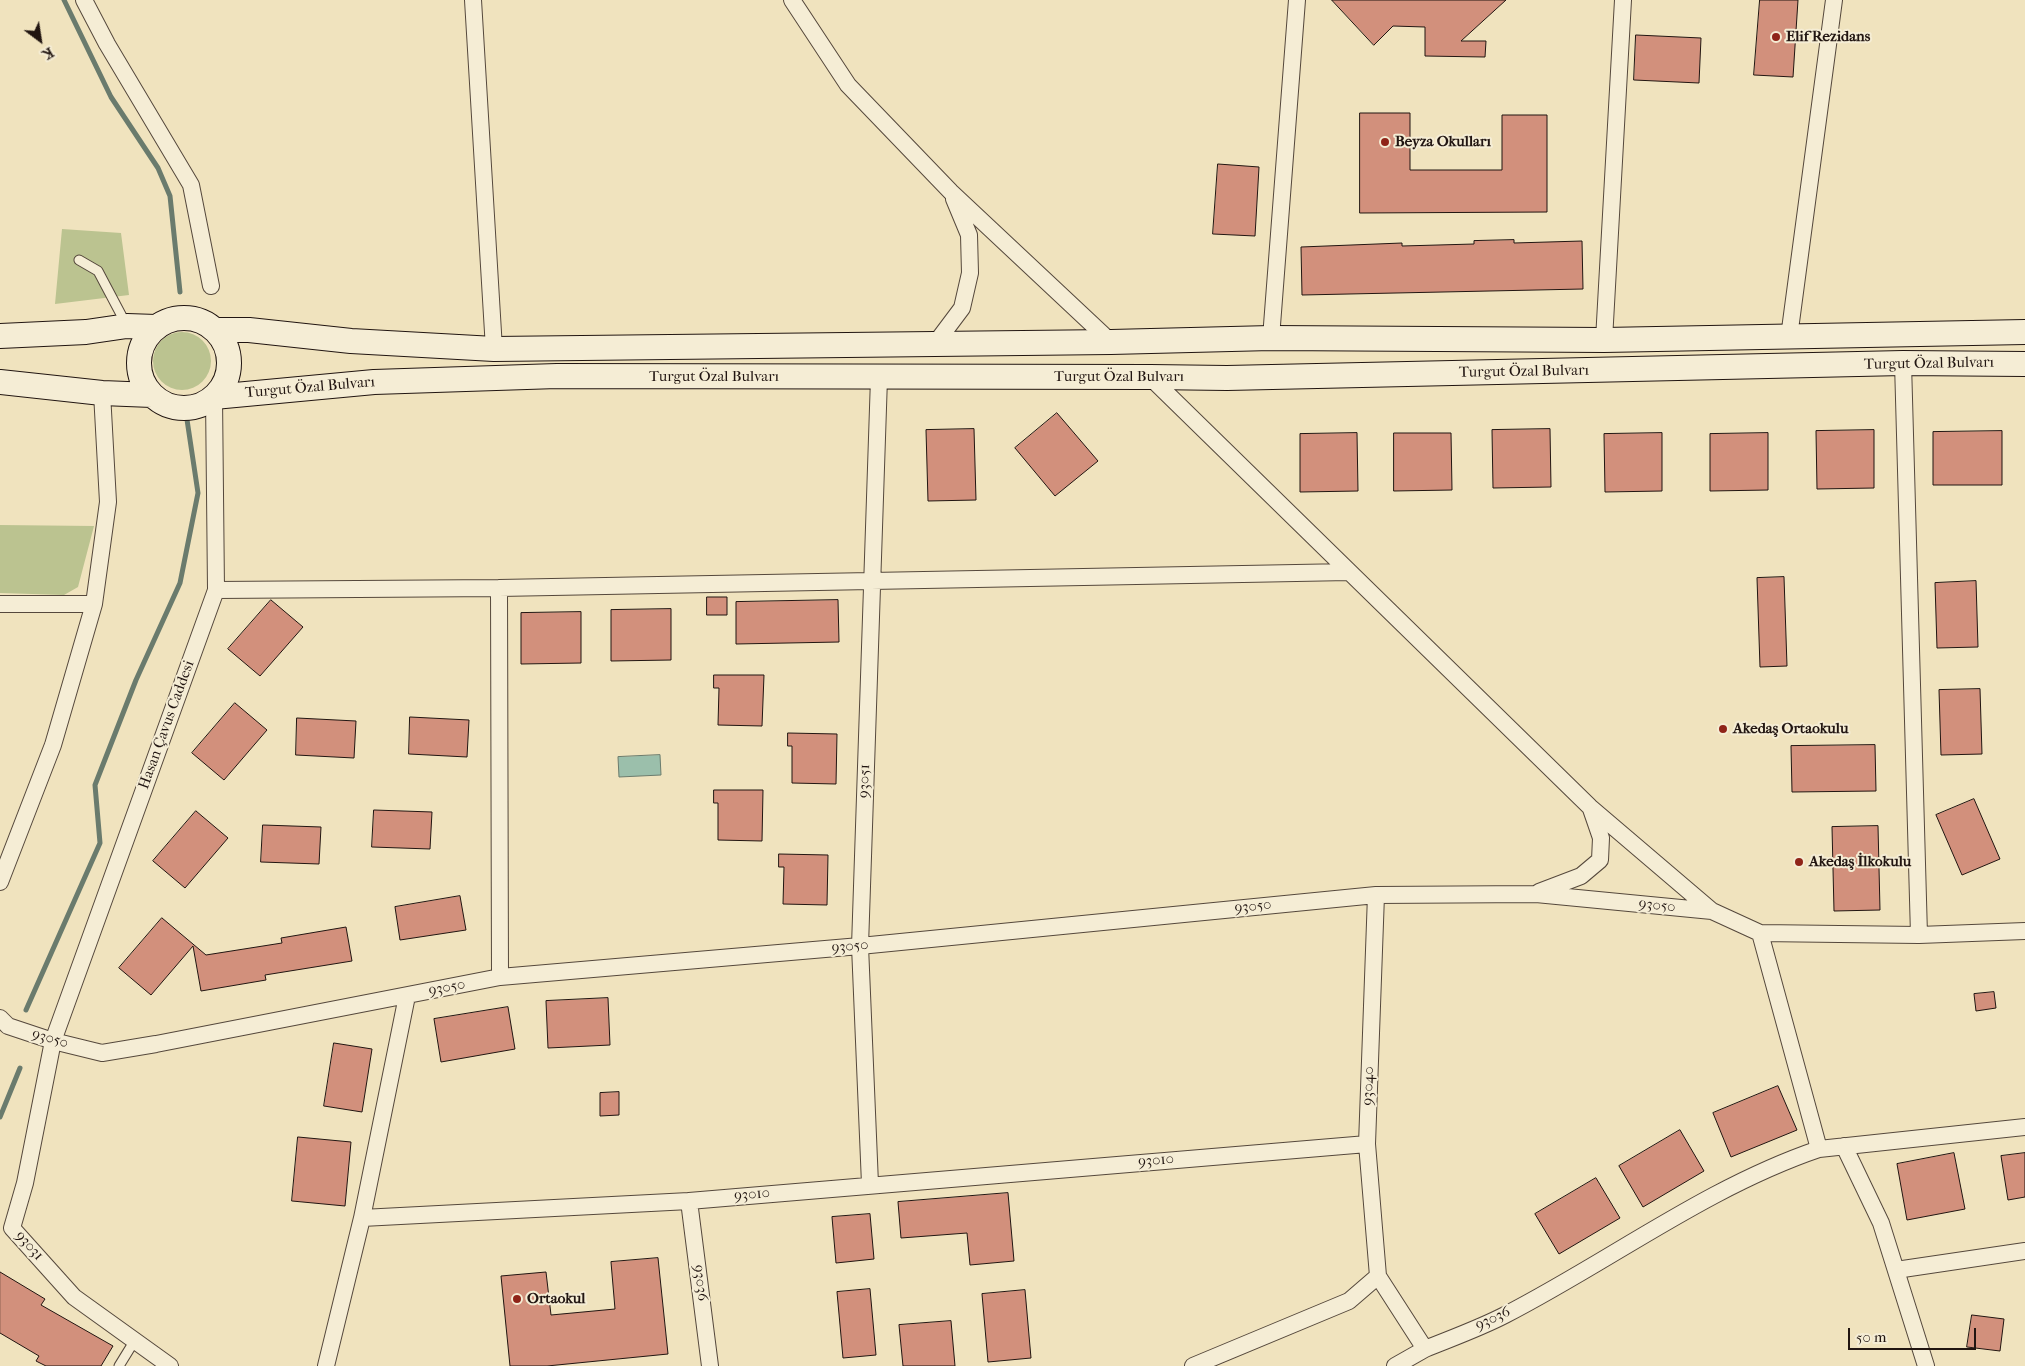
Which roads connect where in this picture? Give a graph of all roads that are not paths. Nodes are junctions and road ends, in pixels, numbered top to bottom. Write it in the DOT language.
graph roads {
  1 [pos="84,0"];
  2 [pos="473,0"];
  3 [pos="792,0"];
  4 [pos="1296,0"];
  5 [pos="1623,0"];
  6 [pos="1834,0"];
  7 [pos="951,192"];
  8 [pos="79,260"];
  9 [pos="211,286"];
  10 [pos="127,326"];
  11 [pos="156,328"];
  12 [pos="216,330"];
  13 [pos="2025,332"];
  14 [pos="0,336"];
  15 [pos="1789,337"];
  16 [pos="1271,338"];
  17 [pos="1604,340"];
  18 [pos="1111,342"];
  19 [pos="934,344"];
  20 [pos="494,348"];
  21 [pos="1903,363"];
  22 [pos="2025,364"];
  23 [pos="1150,377"];
  24 [pos="879,378"];
  25 [pos="0,382"];
  26 [pos="102,393"];
  27 [pos="152,395"];
  28 [pos="214,397"];
  29 [pos="1349,572"];
  30 [pos="871,582"];
  31 [pos="499,588"];
  32 [pos="216,590"];
  33 [pos="0,604"];
  34 [pos="94,604"];
  35 [pos="1590,807"];
  36 [pos="0,882"];
  37 [pos="1536,894"];
  38 [pos="1376,895"];
  39 [pos="1712,912"];
  40 [pos="2025,930"];
  41 [pos="1760,933"];
  42 [pos="1920,935"];
  43 [pos="860,946"];
  44 [pos="500,977"];
  45 [pos="407,996"];
  46 [pos="0,1018"];
  47 [pos="53,1041"];
  48 [pos="2025,1127"];
  49 [pos="1367,1144"];
  50 [pos="1844,1146"];
  51 [pos="1820,1149"];
  52 [pos="870,1184"];
  53 [pos="689,1200"];
  54 [pos="362,1218"];
  55 [pos="6,1231"];
  56 [pos="2025,1251"];
  57 [pos="1896,1270"];
  58 [pos="1378,1276"];
  59 [pos="135,1340"];
  60 [pos="1425,1349"];
  61 [pos="119,1366"];
  62 [pos="170,1366"];
  63 [pos="326,1366"];
  64 [pos="710,1366"];
  65 [pos="1193,1366"];
  66 [pos="1395,1366"];
  67 [pos="1926,1366"];
  1 -- 9 [label="street"];
  2 -- 20 [label="street"];
  3 -- 7 [label="street"];
  4 -- 16 [label="street"];
  5 -- 17 [label="street"];
  6 -- 15 [label="street"];
  7 -- 18 [label="street"];
  7 -- 19 [label="street"];
  8 -- 10 [label="lane"];
  10 -- 11 [label="main road, Turgut Özal Bulvarı"];
  10 -- 14 [label="main road, Turgut Özal Bulvarı"];
  11 -- 12 [label="main road, Turgut Özal Bulvarı"];
  11 -- 27 [label="main road"];
  12 -- 20 [label="main road, Turgut Özal Bulvarı"];
  12 -- 28 [label="main road, Turgut Özal Bulvarı"];
  13 -- 15 [label="main road, Turgut Özal Bulvarı"];
  15 -- 17 [label="main road, Turgut Özal Bulvarı"];
  16 -- 17 [label="main road, Turgut Özal Bulvarı"];
  16 -- 18 [label="main road, Turgut Özal Bulvarı"];
  18 -- 19 [label="main road, Turgut Özal Bulvarı"];
  19 -- 20 [label="main road, Turgut Özal Bulvarı"];
  21 -- 22 [label="main road, Turgut Özal Bulvarı"];
  21 -- 23 [label="main road, Turgut Özal Bulvarı"];
  21 -- 42 [label="street"];
  23 -- 24 [label="main road, Turgut Özal Bulvarı"];
  23 -- 29 [label="street"];
  24 -- 28 [label="main road, Turgut Özal Bulvarı"];
  24 -- 30 [label="street, 93051"];
  25 -- 26 [label="main road, Turgut Özal Bulvarı"];
  26 -- 27 [label="main road, Turgut Özal Bulvarı"];
  26 -- 34 [label="street"];
  27 -- 28 [label="main road, Turgut Özal Bulvarı"];
  28 -- 32 [label="street, Hasan Çavus Caddesi"];
  29 -- 30 [label="street"];
  29 -- 35 [label="street"];
  30 -- 31 [label="street"];
  30 -- 43 [label="street, 93051"];
  31 -- 32 [label="street"];
  31 -- 44 [label="street"];
  32 -- 47 [label="street, Hasan Çavus Caddesi"];
  33 -- 34 [label="street"];
  34 -- 36 [label="street"];
  35 -- 37 [label="street"];
  35 -- 39 [label="street"];
  37 -- 38 [label="street, 93050"];
  37 -- 39 [label="street, 93050"];
  38 -- 43 [label="street, 93050"];
  38 -- 49 [label="street, 93040"];
  39 -- 41 [label="street"];
  40 -- 42 [label="street"];
  41 -- 42 [label="street"];
  41 -- 51 [label="street"];
  43 -- 44 [label="street, 93050"];
  43 -- 52 [label="street, 93051"];
  44 -- 45 [label="street, 93050"];
  45 -- 47 [label="street, 93050"];
  45 -- 54 [label="street"];
  46 -- 47 [label="street, 93050"];
  47 -- 55 [label="street, 93031"];
  48 -- 50 [label="street, 93036"];
  49 -- 52 [label="street, 93010"];
  49 -- 58 [label="street, 93040"];
  50 -- 51 [label="street, 93036"];
  50 -- 57 [label="street"];
  51 -- 60 [label="street, 93036"];
  52 -- 53 [label="street, 93010"];
  53 -- 54 [label="street, 93010"];
  53 -- 64 [label="street, 93036"];
  54 -- 63 [label="street"];
  55 -- 59 [label="street, 93031"];
  56 -- 57 [label="street"];
  57 -- 67 [label="street"];
  58 -- 60 [label="street"];
  58 -- 65 [label="street"];
  59 -- 61 [label="lane"];
  59 -- 62 [label="street, 93031"];
  60 -- 66 [label="street"];
}
